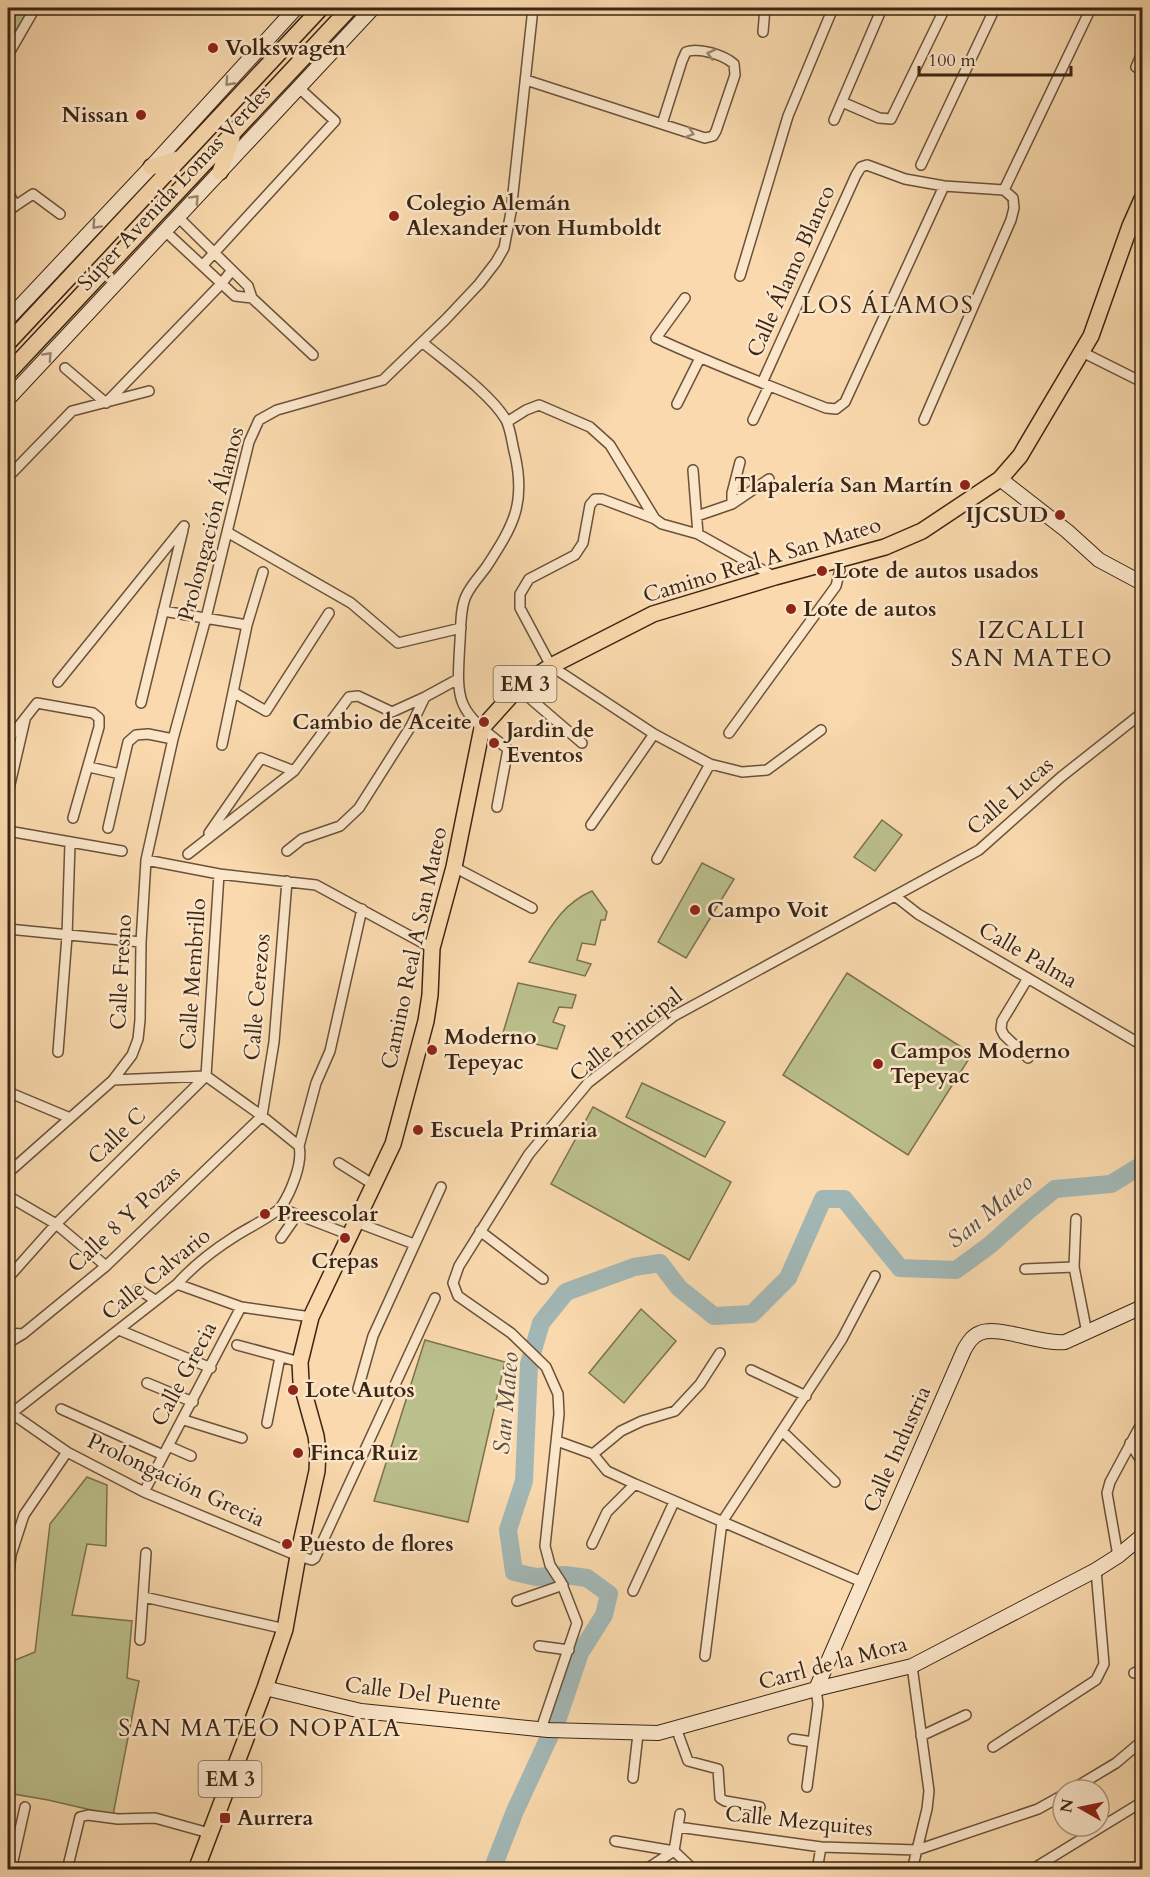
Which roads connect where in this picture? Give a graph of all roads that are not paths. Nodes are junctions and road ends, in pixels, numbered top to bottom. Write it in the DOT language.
graph roads {
  1 [pos="35,8"];
  2 [pos="296,8"];
  3 [pos="321,8"];
  4 [pos="350,8"];
  5 [pos="373,8"];
  6 [pos="533,8"];
  7 [pos="765,8"];
  8 [pos="833,8"];
  9 [pos="882,8"];
  10 [pos="945,8"];
  11 [pos="995,8"];
  12 [pos="1091,8"];
  13 [pos="763,32"];
  14 [pos="1143,53"];
  15 [pos="8,55"];
  16 [pos="1143,71"];
  17 [pos="526,80"];
  18 [pos="298,87"];
  19 [pos="842,102"];
  20 [pos="834,120"];
  21 [pos="662,124"];
  22 [pos="234,131"];
  23 [pos="178,159"];
  24 [pos="921,165"];
  25 [pos="151,167"];
  26 [pos="220,172"];
  27 [pos="944,186"];
  28 [pos="1004,190"];
  29 [pos="8,191"];
  30 [pos="1143,199"];
  31 [pos="11,209"];
  32 [pos="60,214"];
  33 [pos="178,217"];
  34 [pos="165,231"];
  35 [pos="214,252"];
  36 [pos="203,265"];
  37 [pos="232,270"];
  38 [pos="740,276"];
  39 [pos="222,283"];
  40 [pos="252,298"];
  41 [pos="685,298"];
  42 [pos="8,319"];
  43 [pos="422,342"];
  44 [pos="8,343"];
  45 [pos="1082,352"];
  46 [pos="313,355"];
  47 [pos="700,358"];
  48 [pos="64,368"];
  49 [pos="8,374"];
  50 [pos="1143,382"];
  51 [pos="766,385"];
  52 [pos="149,391"];
  53 [pos="8,399"];
  54 [pos="106,403"];
  55 [pos="677,404"];
  56 [pos="753,420"];
  57 [pos="924,420"];
  58 [pos="507,422"];
  59 [pos="740,462"];
  60 [pos="693,470"];
  61 [pos="8,477"];
  62 [pos="769,479"];
  63 [pos="1000,479"];
  64 [pos="732,504"];
  65 [pos="697,516"];
  66 [pos="655,519"];
  67 [pos="227,532"];
  68 [pos="698,534"];
  69 [pos="837,560"];
  70 [pos="263,572"];
  71 [pos="776,577"];
  72 [pos="1143,583"];
  73 [pos="164,611"];
  74 [pos="329,613"];
  75 [pos="206,618"];
  76 [pos="247,625"];
  77 [pos="461,628"];
  78 [pos="551,666"];
  79 [pos="458,679"];
  80 [pos="58,682"];
  81 [pos="519,688"];
  82 [pos="233,692"];
  83 [pos="425,697"];
  84 [pos="141,703"];
  85 [pos="1143,713"];
  86 [pos="25,718"];
  87 [pos="482,728"];
  88 [pos="821,730"];
  89 [pos="729,733"];
  90 [pos="654,734"];
  91 [pos="173,739"];
  92 [pos="8,740"];
  93 [pos="582,743"];
  94 [pos="222,745"];
  95 [pos="710,764"];
  96 [pos="89,767"];
  97 [pos="294,771"];
  98 [pos="120,774"];
  99 [pos="8,793"];
  100 [pos="497,807"];
  101 [pos="74,818"];
  102 [pos="591,825"];
  103 [pos="108,828"];
  104 [pos="8,831"];
  105 [pos="70,843"];
  106 [pos="202,843"];
  107 [pos="287,851"];
  108 [pos="122,852"];
  109 [pos="188,854"];
  110 [pos="657,859"];
  111 [pos="146,860"];
  112 [pos="454,867"];
  113 [pos="219,874"];
  114 [pos="287,881"];
  115 [pos="895,896"];
  116 [pos="532,908"];
  117 [pos="362,909"];
  118 [pos="8,929"];
  119 [pos="67,936"];
  120 [pos="141,942"];
  121 [pos="432,948"];
  122 [pos="1028,978"];
  123 [pos="1143,1045"];
  124 [pos="58,1052"];
  125 [pos="1028,1058"];
  126 [pos="206,1076"];
  127 [pos="113,1080"];
  128 [pos="8,1092"];
  129 [pos="262,1116"];
  130 [pos="70,1118"];
  131 [pos="299,1146"];
  132 [pos="339,1163"];
  133 [pos="8,1173"];
  134 [pos="374,1185"];
  135 [pos="441,1187"];
  136 [pos="8,1196"];
  137 [pos="280,1208"];
  138 [pos="297,1215"];
  139 [pos="1076,1219"];
  140 [pos="56,1224"];
  141 [pos="353,1229"];
  142 [pos="480,1231"];
  143 [pos="281,1238"];
  144 [pos="414,1244"];
  145 [pos="106,1266"];
  146 [pos="1074,1267"];
  147 [pos="1025,1269"];
  148 [pos="875,1276"];
  149 [pos="8,1278"];
  150 [pos="543,1279"];
  151 [pos="177,1284"];
  152 [pos="138,1289"];
  153 [pos="435,1298"];
  154 [pos="155,1300"];
  155 [pos="241,1306"];
  156 [pos="1141,1310"];
  157 [pos="311,1317"];
  158 [pos="119,1330"];
  159 [pos="8,1333"];
  160 [pos="1087,1333"];
  161 [pos="23,1334"];
  162 [pos="8,1343"];
  163 [pos="237,1345"];
  164 [pos="720,1353"];
  165 [pos="280,1357"];
  166 [pos="296,1360"];
  167 [pos="211,1368"];
  168 [pos="751,1370"];
  169 [pos="147,1383"];
  170 [pos="358,1389"];
  171 [pos="806,1396"];
  172 [pos="193,1402"];
  173 [pos="61,1409"];
  174 [pos="9,1415"];
  175 [pos="184,1419"];
  176 [pos="267,1424"];
  177 [pos="1139,1428"];
  178 [pos="782,1431"];
  179 [pos="242,1438"];
  180 [pos="557,1441"];
  181 [pos="1130,1443"];
  182 [pos="166,1450"];
  183 [pos="67,1452"];
  184 [pos="593,1454"];
  185 [pos="191,1456"];
  186 [pos="1143,1462"];
  187 [pos="835,1482"];
  188 [pos="635,1484"];
  189 [pos="144,1492"];
  190 [pos="674,1502"];
  191 [pos="722,1522"];
  192 [pos="1143,1536"];
  193 [pos="592,1544"];
  194 [pos="146,1553"];
  195 [pos="298,1556"];
  196 [pos="1118,1556"];
  197 [pos="1096,1570"];
  198 [pos="8,1581"];
  199 [pos="862,1582"];
  200 [pos="562,1584"];
  201 [pos="633,1591"];
  202 [pos="144,1597"];
  203 [pos="517,1601"];
  204 [pos="285,1629"];
  205 [pos="140,1640"];
  206 [pos="539,1646"];
  207 [pos="569,1650"];
  208 [pos="705,1656"];
  209 [pos="912,1666"];
  210 [pos="265,1688"];
  211 [pos="816,1689"];
  212 [pos="966,1715"];
  213 [pos="676,1728"];
  214 [pos="544,1729"];
  215 [pos="639,1734"];
  216 [pos="921,1736"];
  217 [pos="793,1739"];
  218 [pos="1143,1741"];
  219 [pos="813,1742"];
  220 [pos="993,1747"];
  221 [pos="633,1778"];
  222 [pos="1091,1778"];
  223 [pos="807,1788"];
  224 [pos="1051,1802"];
  225 [pos="1143,1802"];
  226 [pos="24,1807"];
  227 [pos="760,1807"];
  228 [pos="680,1814"];
  229 [pos="678,1827"];
  230 [pos="209,1833"];
  231 [pos="615,1841"];
  232 [pos="821,1847"];
  233 [pos="917,1850"];
  234 [pos="674,1851"];
  235 [pos="914,1867"];
  236 [pos="11,1869"];
  237 [pos="67,1869"];
  238 [pos="196,1869"];
  239 [pos="645,1869"];
  240 [pos="694,1869"];
  241 [pos="817,1869"];
  242 [pos="1031,1869"];
  1 -- 15 [label="street"];
  2 -- 25 [label="street, Súper Avenida Lomas Verdes, one-way"];
  3 -- 23 [label="main road, Súper Avenida Lomas Verdes"];
  4 -- 22 [label="main road, Súper Avenida Lomas Verdes"];
  5 -- 18 [label="street, Súper Avenida Lomas Verdes"];
  6 -- 17 [label="street, Prolongación Álamos"];
  7 -- 13 [label="street"];
  8 -- 38 [label="street"];
  9 -- 19 [label="street"];
  10 -- 19 [label="street"];
  11 -- 24 [label="street"];
  12 -- 28 [label="street"];
  14 -- 16 [label="street"];
  17 -- 21 [label="street"];
  17 -- 43 [label="street, Prolongación Álamos"];
  18 -- 26 [label="street, Súper Avenida Lomas Verdes"];
  18 -- 35 [label="street"];
  19 -- 20 [label="street"];
  21 -- 21 [label="street, one-way"];
  22 -- 26 [label="main road"];
  22 -- 49 [label="main road, Súper Avenida Lomas Verdes"];
  23 -- 25 [label="main road"];
  23 -- 44 [label="main road, Súper Avenida Lomas Verdes"];
  25 -- 42 [label="street, Súper Avenida Lomas Verdes, one-way"];
  33 -- 26 [label="street, Súper Avenida Lomas Verdes, one-way"];
  27 -- 28 [label="street"];
  27 -- 51 [label="street"];
  27 -- 51 [label="street, Calle Álamo Blanco"];
  28 -- 57 [label="street"];
  29 -- 31 [label="street"];
  30 -- 45 [label="main road, Camino Real A San Mateo / EM 3"];
  31 -- 32 [label="street"];
  33 -- 34 [label="street, Súper Avenida Lomas Verdes"];
  33 -- 35 [label="street"];
  34 -- 36 [label="street"];
  53 -- 34 [label="street, Súper Avenida Lomas Verdes, one-way"];
  35 -- 36 [label="street"];
  35 -- 37 [label="street"];
  36 -- 39 [label="street"];
  37 -- 39 [label="street"];
  37 -- 40 [label="street"];
  39 -- 40 [label="street"];
  39 -- 54 [label="street"];
  40 -- 46 [label="street"];
  41 -- 47 [label="street"];
  43 -- 58 [label="street"];
  43 -- 67 [label="street, Prolongación Álamos"];
  45 -- 50 [label="street"];
  45 -- 63 [label="main road, Camino Real A San Mateo / EM 3"];
  47 -- 51 [label="street"];
  47 -- 55 [label="street"];
  48 -- 54 [label="street"];
  51 -- 56 [label="street, Calle Álamo Blanco"];
  52 -- 54 [label="street"];
  54 -- 61 [label="street"];
  58 -- 66 [label="street"];
  58 -- 77 [label="street"];
  59 -- 64 [label="street"];
  60 -- 65 [label="street"];
  62 -- 64 [label="street"];
  63 -- 69 [label="main road, Camino Real A San Mateo / EM 3"];
  63 -- 72 [label="street"];
  64 -- 65 [label="street"];
  65 -- 68 [label="street"];
  66 -- 68 [label="street"];
  66 -- 78 [label="street"];
  67 -- 75 [label="street, Prolongación Álamos"];
  67 -- 77 [label="street"];
  68 -- 71 [label="street"];
  69 -- 71 [label="main road, Camino Real A San Mateo / EM 3"];
  69 -- 89 [label="street"];
  70 -- 76 [label="street"];
  71 -- 78 [label="main road, Camino Real A San Mateo / EM 3"];
  73 -- 75 [label="street"];
  73 -- 80 [label="street"];
  73 -- 84 [label="street"];
  74 -- 82 [label="street"];
  75 -- 76 [label="street"];
  75 -- 91 [label="street, Prolongación Álamos"];
  76 -- 82 [label="street"];
  77 -- 79 [label="street"];
  78 -- 81 [label="main road, Camino Real A San Mateo / EM 3"];
  78 -- 90 [label="street"];
  79 -- 83 [label="street"];
  79 -- 87 [label="street"];
  81 -- 87 [label="main road, Camino Real A San Mateo / EM 3"];
  81 -- 93 [label="street"];
  82 -- 94 [label="street"];
  83 -- 97 [label="street"];
  83 -- 107 [label="street"];
  85 -- 115 [label="street, Calle Lucas"];
  86 -- 92 [label="street"];
  86 -- 96 [label="street"];
  86 -- 99 [label="street"];
  87 -- 100 [label="street"];
  87 -- 112 [label="main road, Camino Real A San Mateo / EM 3"];
  88 -- 95 [label="street"];
  90 -- 95 [label="street"];
  90 -- 102 [label="street"];
  91 -- 98 [label="street"];
  91 -- 111 [label="street, Prolongación Álamos"];
  95 -- 110 [label="street"];
  96 -- 98 [label="street"];
  96 -- 101 [label="street"];
  97 -- 106 [label="street"];
  97 -- 106 [label="street"];
  98 -- 103 [label="street"];
  104 -- 105 [label="street"];
  105 -- 108 [label="street"];
  105 -- 119 [label="street"];
  106 -- 109 [label="street"];
  111 -- 113 [label="street"];
  111 -- 120 [label="street, Calle Fresno"];
  112 -- 116 [label="street"];
  112 -- 121 [label="main road, Camino Real A San Mateo / EM 3"];
  113 -- 114 [label="street"];
  113 -- 126 [label="street, Calle Membrillo"];
  114 -- 117 [label="street"];
  114 -- 129 [label="street, Calle Cerezos"];
  115 -- 122 [label="street, Calle Palma"];
  115 -- 142 [label="street, Calle Principal"];
  117 -- 121 [label="street"];
  117 -- 131 [label="street"];
  118 -- 119 [label="street"];
  119 -- 120 [label="street"];
  119 -- 124 [label="street"];
  120 -- 127 [label="street, Calle Fresno"];
  121 -- 134 [label="main road, Camino Real A San Mateo / EM 3"];
  122 -- 123 [label="street, Calle Palma"];
  122 -- 125 [label="street"];
  126 -- 127 [label="street"];
  126 -- 129 [label="street"];
  126 -- 140 [label="street, Calle C"];
  127 -- 130 [label="street, Calle Fresno"];
  128 -- 130 [label="street"];
  129 -- 131 [label="street"];
  129 -- 145 [label="street, Calle 8 Y Pozas"];
  130 -- 133 [label="street, Calle Fresno"];
  131 -- 137 [label="street"];
  132 -- 134 [label="street"];
  134 -- 141 [label="main road, Camino Real A San Mateo / EM 3"];
  135 -- 144 [label="street"];
  136 -- 140 [label="street"];
  137 -- 138 [label="street"];
  137 -- 151 [label="street, Calle Calvario"];
  138 -- 141 [label="street"];
  138 -- 143 [label="street"];
  139 -- 146 [label="street"];
  140 -- 145 [label="street"];
  140 -- 149 [label="street, Calle C"];
  141 -- 144 [label="street"];
  141 -- 157 [label="main road, Camino Real A San Mateo / EM 3"];
  142 -- 150 [label="street"];
  142 -- 180 [label="street, Calle Principal"];
  144 -- 170 [label="street"];
  145 -- 161 [label="street, Calle 8 Y Pozas"];
  146 -- 147 [label="street"];
  146 -- 160 [label="street"];
  148 -- 171 [label="street"];
  151 -- 154 [label="street, Calle Calvario"];
  151 -- 155 [label="street"];
  152 -- 154 [label="street"];
  153 -- 195 [label="street"];
  154 -- 158 [label="street, Calle Calvario"];
  155 -- 157 [label="street"];
  155 -- 167 [label="street, Calle Grecia"];
  156 -- 160 [label="street, Calle Industria"];
  157 -- 166 [label="main road, Camino Real A San Mateo / EM 3"];
  158 -- 167 [label="street"];
  158 -- 174 [label="street, Calle Calvario"];
  159 -- 161 [label="street"];
  160 -- 199 [label="street, Calle Industria"];
  161 -- 162 [label="street, Calle 8 Y Pozas"];
  163 -- 165 [label="street"];
  164 -- 184 [label="street"];
  165 -- 166 [label="street"];
  165 -- 176 [label="street"];
  166 -- 195 [label="main road, Camino Real A San Mateo / EM 3"];
  167 -- 172 [label="street, Calle Grecia"];
  168 -- 171 [label="street"];
  169 -- 172 [label="street"];
  171 -- 178 [label="street"];
  172 -- 175 [label="street, Calle Grecia"];
  173 -- 182 [label="street"];
  174 -- 183 [label="street, Prolongación Grecia"];
  175 -- 179 [label="street"];
  175 -- 182 [label="street, Calle Grecia"];
  177 -- 181 [label="street"];
  178 -- 187 [label="street"];
  178 -- 191 [label="street"];
  180 -- 184 [label="street"];
  180 -- 200 [label="street"];
  181 -- 186 [label="street"];
  181 -- 196 [label="street"];
  182 -- 185 [label="street"];
  182 -- 189 [label="street, Calle Grecia"];
  183 -- 189 [label="street, Prolongación Grecia"];
  183 -- 198 [label="street"];
  184 -- 188 [label="street"];
  188 -- 190 [label="street"];
  188 -- 193 [label="street"];
  189 -- 195 [label="street, Prolongación Grecia"];
  190 -- 191 [label="street"];
  190 -- 201 [label="street"];
  191 -- 199 [label="street"];
  191 -- 208 [label="street"];
  192 -- 196 [label="street, Carrl de la Mora"];
  194 -- 202 [label="street"];
  195 -- 204 [label="main road, Camino Real A San Mateo / EM 3"];
  196 -- 197 [label="street, Carrl de la Mora"];
  197 -- 209 [label="street, Carrl de la Mora"];
  197 -- 220 [label="street"];
  199 -- 211 [label="street, Calle Industria"];
  200 -- 203 [label="street"];
  200 -- 207 [label="street"];
  202 -- 204 [label="street"];
  202 -- 205 [label="street"];
  204 -- 210 [label="main road, Camino Real A San Mateo / EM 3"];
  206 -- 207 [label="street"];
  207 -- 214 [label="street"];
  209 -- 211 [label="street, Carrl de la Mora"];
  209 -- 216 [label="street"];
  210 -- 214 [label="street, Calle Del Puente"];
  210 -- 230 [label="main road, EM 3"];
  211 -- 213 [label="street, Carrl de la Mora"];
  211 -- 219 [label="street"];
  212 -- 216 [label="street"];
  213 -- 215 [label="street, Carrl de la Mora"];
  213 -- 227 [label="street"];
  214 -- 215 [label="street, Carrl de la Mora"];
  215 -- 221 [label="street"];
  216 -- 233 [label="street"];
  217 -- 219 [label="street"];
  218 -- 222 [label="street"];
  219 -- 223 [label="street"];
  224 -- 233 [label="street"];
  225 -- 242 [label="street"];
  226 -- 236 [label="street"];
  228 -- 229 [label="street"];
  229 -- 232 [label="street, Calle Mezquites"];
  229 -- 234 [label="street"];
  230 -- 237 [label="street"];
  230 -- 238 [label="main road, EM 3"];
  231 -- 234 [label="street"];
  232 -- 233 [label="street, Calle Mezquites"];
  232 -- 241 [label="street"];
  233 -- 235 [label="street"];
  234 -- 239 [label="street"];
  234 -- 240 [label="street"];
}
